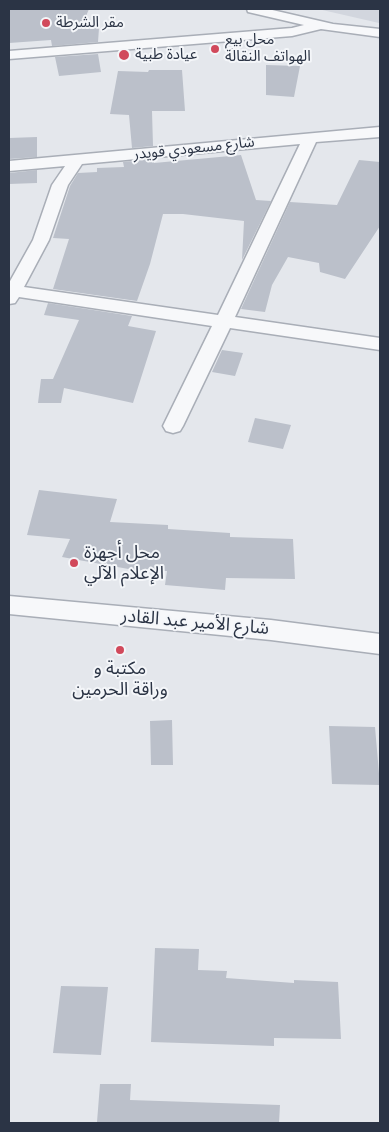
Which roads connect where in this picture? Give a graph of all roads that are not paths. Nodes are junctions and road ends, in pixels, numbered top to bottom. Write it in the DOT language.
graph roads {
  1 [pos="252,9"];
  2 [pos="328,27"];
  3 [pos="380,33"];
  4 [pos="380,43"];
  5 [pos="9,55"];
  6 [pos="380,132"];
  7 [pos="310,138"];
  8 [pos="77,160"];
  9 [pos="9,166"];
  10 [pos="11,295"];
  11 [pos="224,321"];
  12 [pos="380,344"];
  13 [pos="173,426"];
  14 [pos="9,606"];
  15 [pos="380,644"];
  1 -- 2 [label="street"];
  2 -- 3 [label="street"];
  2 -- 4 [label="street"];
  2 -- 5 [label="street"];
  6 -- 7 [label="street, شارع مسعودي قويدر"];
  7 -- 8 [label="street, شارع مسعودي قويدر"];
  7 -- 11 [label="street"];
  8 -- 9 [label="street, شارع مسعودي قويدر"];
  8 -- 10 [label="street"];
  10 -- 11 [label="street"];
  11 -- 12 [label="street"];
  11 -- 13 [label="street"];
  14 -- 15 [label="street, شارع الأمير عبد القادر"];
}
